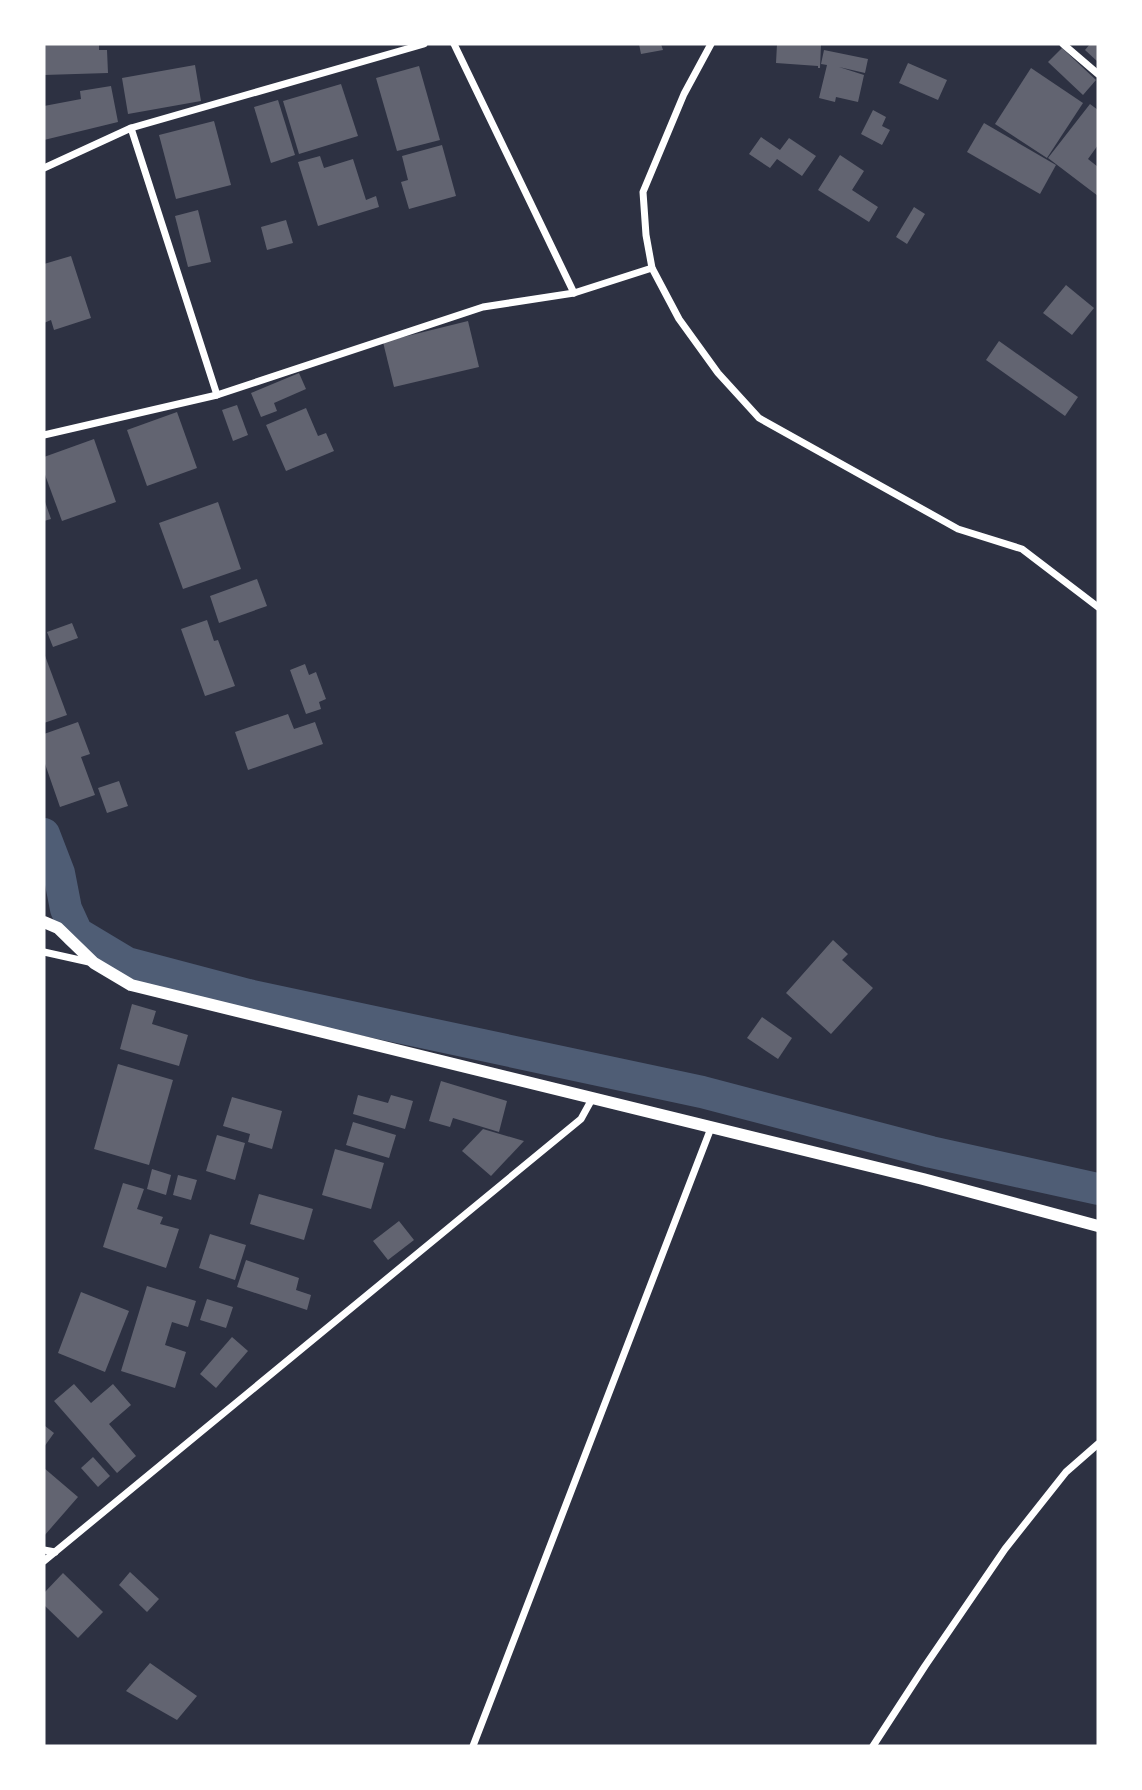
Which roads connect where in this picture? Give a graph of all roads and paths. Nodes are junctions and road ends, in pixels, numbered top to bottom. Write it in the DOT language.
graph roads {
  1 [pos="424,44"];
  2 [pos="454,44"];
  3 [pos="711,44"];
  4 [pos="1063,44"];
  5 [pos="1098,74"];
  6 [pos="131,128"];
  7 [pos="44,168"];
  8 [pos="652,268"];
  9 [pos="574,293"];
  10 [pos="217,395"];
  11 [pos="44,425"];
  12 [pos="45,435"];
  13 [pos="1098,607"];
  14 [pos="44,922"];
  15 [pos="44,952"];
  16 [pos="94,963"];
  17 [pos="592,1099"];
  18 [pos="711,1128"];
  19 [pos="1098,1226"];
  20 [pos="1098,1444"];
  21 [pos="44,1550"];
  22 [pos="55,1552"];
  23 [pos="44,1561"];
  24 [pos="473,1746"];
  25 [pos="873,1746"];
  1 -- 6 [label="street"];
  2 -- 9 [label="street"];
  3 -- 8 [label="street"];
  4 -- 5 [label="street"];
  6 -- 7 [label="street"];
  6 -- 10 [label="street"];
  8 -- 9 [label="street"];
  8 -- 13 [label="street"];
  9 -- 10 [label="street"];
  10 -- 12 [label="street"];
  11 -- 12 [label="street"];
  14 -- 16 [label="street"];
  15 -- 16 [label="street"];
  16 -- 17 [label="street"];
  17 -- 18 [label="street"];
  17 -- 22 [label="street"];
  18 -- 19 [label="street"];
  18 -- 24 [label="street"];
  20 -- 25 [label="street"];
  21 -- 22 [label="street"];
  22 -- 23 [label="street"];
}
